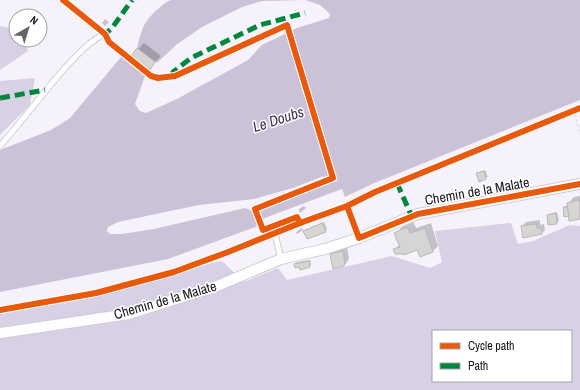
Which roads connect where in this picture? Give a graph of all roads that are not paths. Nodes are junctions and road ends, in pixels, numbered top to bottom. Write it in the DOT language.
graph roads {
  1 [pos="63,0"];
  2 [pos="0,146"];
  3 [pos="580,184"];
  4 [pos="347,206"];
  5 [pos="275,234"];
  6 [pos="359,238"];
  7 [pos="281,260"];
  8 [pos="0,333"];
  1 -- 2 [label="lane"];
  3 -- 6 [label="street, Chemin de la Malate"];
  4 -- 6 [label="lane"];
  5 -- 7 [label="lane"];
  6 -- 7 [label="street, Chemin de la Malate"];
  7 -- 8 [label="street, Chemin de la Malate"];
}
